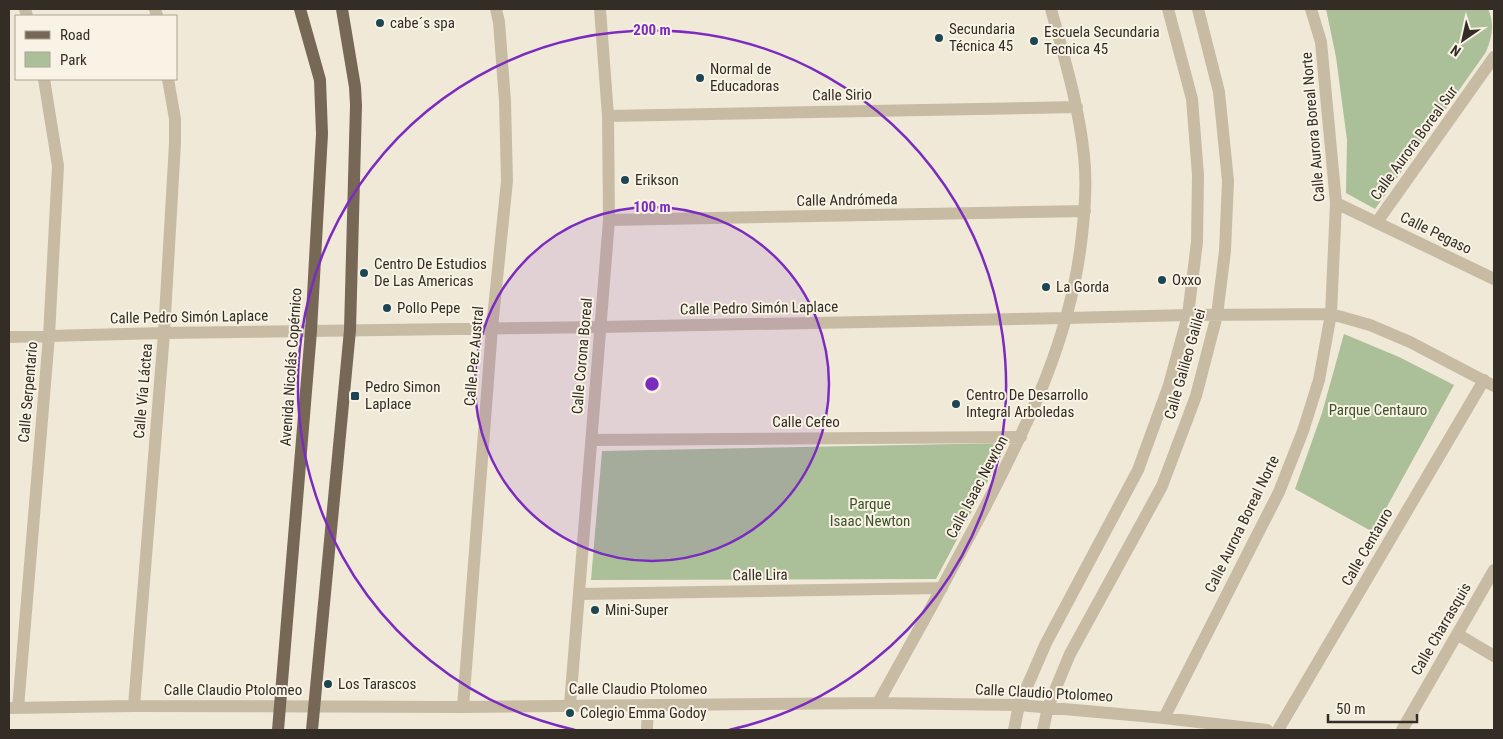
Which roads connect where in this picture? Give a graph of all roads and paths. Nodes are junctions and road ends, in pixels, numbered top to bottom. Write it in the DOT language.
graph roads {
  1 [pos="300,9"];
  2 [pos="342,9"];
  3 [pos="496,9"];
  4 [pos="600,9"];
  5 [pos="1050,9"];
  6 [pos="1168,9"];
  7 [pos="1198,9"];
  8 [pos="1311,9"];
  9 [pos="1494,58"];
  10 [pos="44,80"];
  11 [pos="168,80"];
  12 [pos="1077,107"];
  13 [pos="608,116"];
  14 [pos="1336,203"];
  15 [pos="1085,212"];
  16 [pos="609,220"];
  17 [pos="1376,222"];
  18 [pos="1494,279"];
  19 [pos="1188,314"];
  20 [pos="1331,314"];
  21 [pos="1217,315"];
  22 [pos="1067,318"];
  23 [pos="600,327"];
  24 [pos="492,328"];
  25 [pos="350,330"];
  26 [pos="311,331"];
  27 [pos="164,333"];
  28 [pos="49,336"];
  29 [pos="9,337"];
  30 [pos="1489,383"];
  31 [pos="1022,437"];
  32 [pos="592,440"];
  33 [pos="1494,570"];
  34 [pos="942,588"];
  35 [pos="579,594"];
  36 [pos="1457,634"];
  37 [pos="1494,656"];
  38 [pos="878,703"];
  39 [pos="570,705"];
  40 [pos="648,705"];
  41 [pos="1019,705"];
  42 [pos="134,706"];
  43 [pos="280,706"];
  44 [pos="314,706"];
  45 [pos="463,707"];
  46 [pos="1048,707"];
  47 [pos="14,708"];
  48 [pos="1164,718"];
  49 [pos="278,730"];
  50 [pos="312,730"];
  51 [pos="648,730"];
  52 [pos="1014,730"];
  53 [pos="1043,730"];
  54 [pos="1267,730"];
  55 [pos="1278,730"];
  56 [pos="1402,730"];
  1 -- 26 [label="main road, Avenida Nicolás Copérnico"];
  2 -- 25 [label="main road"];
  3 -- 24 [label="street, Calle Pez Austral"];
  4 -- 13 [label="street, Calle Corona Boreal"];
  5 -- 12 [label="street, Calle Isaac Newton"];
  6 -- 19 [label="street, Calle Galileo Galilei"];
  7 -- 21 [label="street, Calle Galileo Galilei"];
  8 -- 14 [label="street, Calle Aurora Boreal Norte"];
  9 -- 17 [label="street, Calle Aurora Boreal Sur"];
  10 -- 28 [label="street, Calle Serpentario"];
  11 -- 27 [label="street, Calle Vía Láctea"];
  12 -- 13 [label="street, Calle Sirio"];
  12 -- 15 [label="street, Calle Isaac Newton"];
  13 -- 16 [label="street, Calle Corona Boreal"];
  14 -- 17 [label="street, Calle Pegaso"];
  14 -- 20 [label="street, Calle Aurora Boreal Norte"];
  15 -- 16 [label="street, Calle Andrómeda"];
  15 -- 22 [label="street, Calle Isaac Newton"];
  16 -- 23 [label="street, Calle Corona Boreal"];
  17 -- 18 [label="street, Calle Pegaso"];
  19 -- 21 [label="street, Calle Pedro Simón Laplace"];
  19 -- 22 [label="street, Calle Pedro Simón Laplace"];
  19 -- 41 [label="street, Calle Galileo Galilei"];
  20 -- 21 [label="street, Calle Pedro Simón Laplace"];
  20 -- 30 [label="street, Calle Pedro Simón Laplace"];
  20 -- 48 [label="street, Calle Aurora Boreal Norte"];
  21 -- 46 [label="street, Calle Galileo Galilei"];
  22 -- 23 [label="street, Calle Pedro Simón Laplace"];
  22 -- 31 [label="street, Calle Isaac Newton"];
  23 -- 24 [label="street, Calle Pedro Simón Laplace"];
  23 -- 32 [label="street, Calle Corona Boreal"];
  24 -- 25 [label="street, Calle Pedro Simón Laplace"];
  24 -- 45 [label="street, Calle Pez Austral"];
  25 -- 26 [label="street, Calle Pedro Simón Laplace"];
  25 -- 44 [label="main road"];
  26 -- 27 [label="street, Calle Pedro Simón Laplace"];
  26 -- 43 [label="main road, Avenida Nicolás Copérnico"];
  27 -- 28 [label="street, Calle Pedro Simón Laplace"];
  27 -- 42 [label="street, Calle Vía Láctea"];
  28 -- 29 [label="street, Calle Pedro Simón Laplace"];
  28 -- 47 [label="street, Calle Serpentario"];
  30 -- 55 [label="street, Calle Centauro"];
  31 -- 32 [label="street, Calle Cefeo"];
  31 -- 34 [label="street, Calle Isaac Newton"];
  32 -- 35 [label="street, Calle Corona Boreal"];
  33 -- 36 [label="street, Calle Charrasquis"];
  34 -- 35 [label="street, Calle Lira"];
  34 -- 38 [label="street, Calle Isaac Newton"];
  35 -- 39 [label="street, Calle Corona Boreal"];
  36 -- 37 [label="street"];
  36 -- 56 [label="street, Calle Charrasquis"];
  38 -- 40 [label="street, Calle Claudio Ptolomeo"];
  38 -- 41 [label="street, Calle Claudio Ptolomeo"];
  39 -- 40 [label="street, Calle Claudio Ptolomeo"];
  39 -- 45 [label="street, Calle Claudio Ptolomeo"];
  40 -- 51 [label="street"];
  41 -- 46 [label="street, Calle Claudio Ptolomeo"];
  41 -- 52 [label="street, Calle Galileo Galilei"];
  42 -- 43 [label="street, Calle Claudio Ptolomeo"];
  42 -- 47 [label="street, Calle Claudio Ptolomeo"];
  43 -- 44 [label="street, Calle Claudio Ptolomeo"];
  43 -- 49 [label="main road, Avenida Nicolás Copérnico"];
  44 -- 45 [label="street, Calle Claudio Ptolomeo"];
  44 -- 50 [label="main road"];
  46 -- 48 [label="street, Calle Claudio Ptolomeo"];
  46 -- 53 [label="street, Calle Galileo Galilei"];
  48 -- 54 [label="street, Calle Claudio Ptolomeo"];
}
